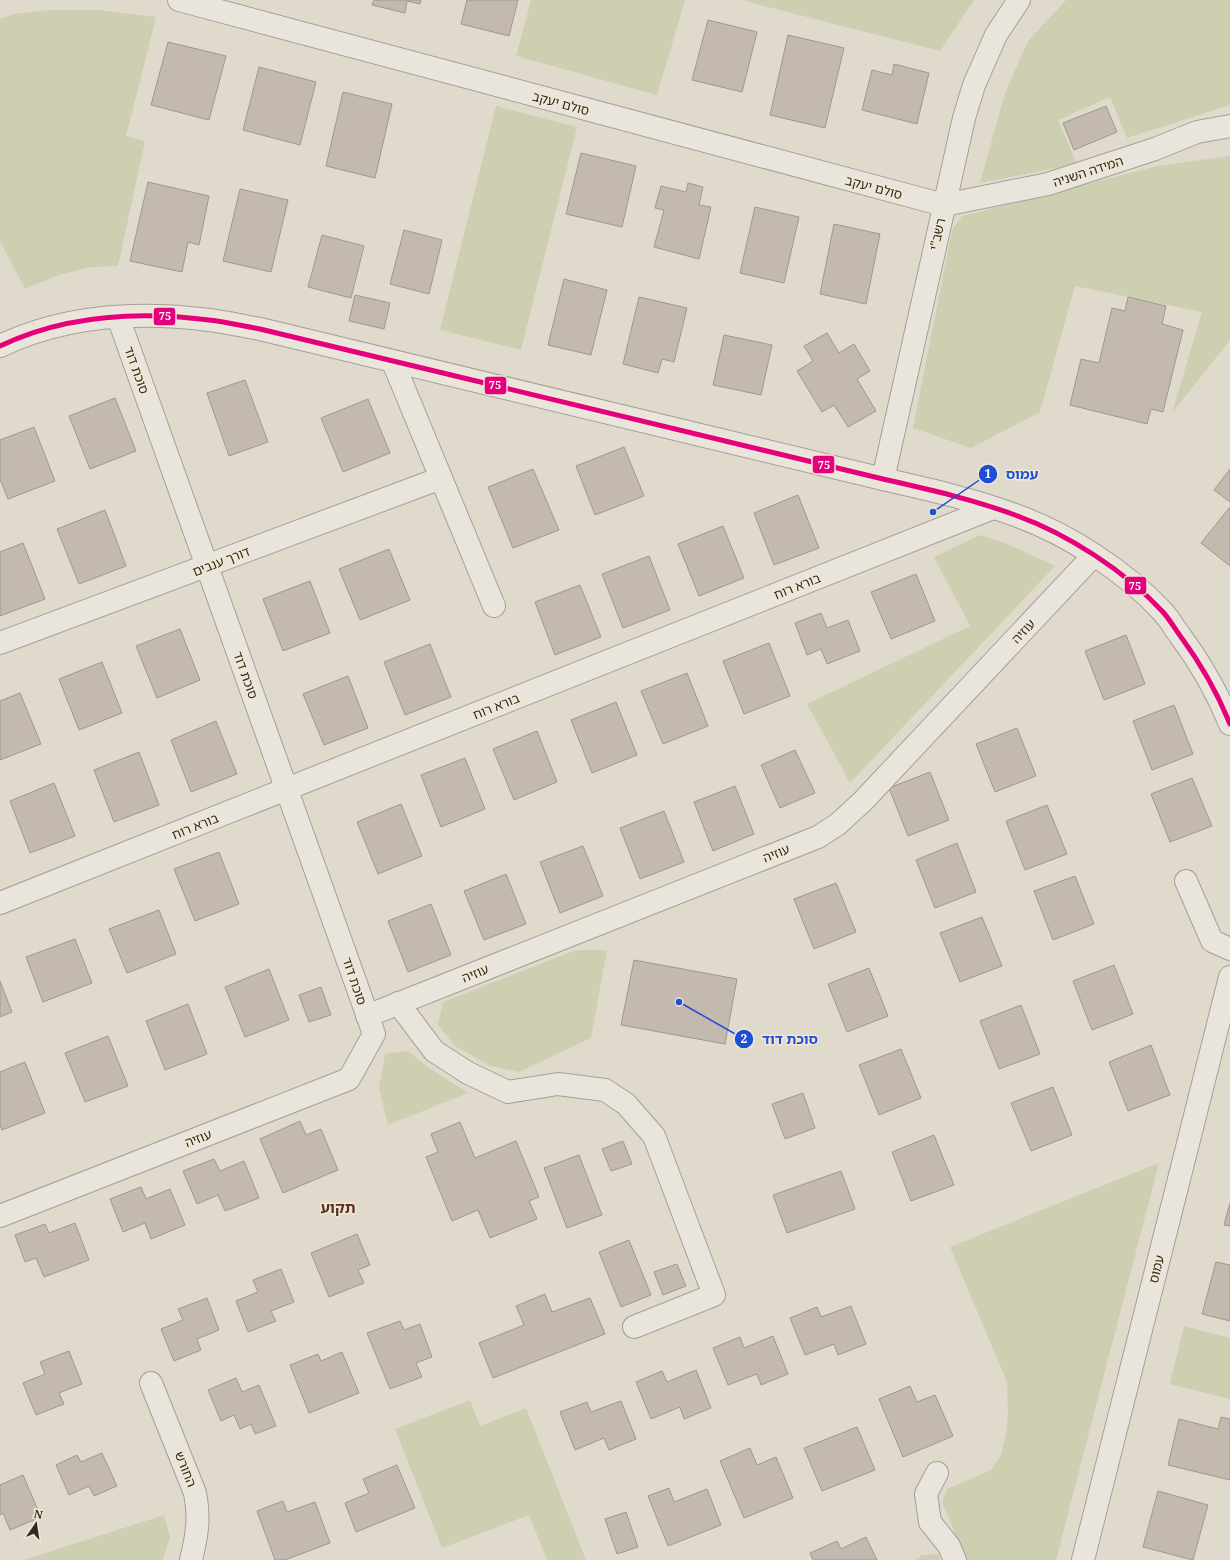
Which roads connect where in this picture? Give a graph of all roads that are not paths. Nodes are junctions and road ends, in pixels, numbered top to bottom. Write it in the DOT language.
graph roads {
  1 [pos="179,0"];
  2 [pos="1019,0"];
  3 [pos="1230,126"];
  4 [pos="944,206"];
  5 [pos="118,317"];
  6 [pos="0,346"];
  7 [pos="393,362"];
  8 [pos="441,478"];
  9 [pos="883,478"];
  10 [pos="992,508"];
  11 [pos="1094,555"];
  12 [pos="207,566"];
  13 [pos="494,606"];
  14 [pos="0,643"];
  15 [pos="1230,724"];
  16 [pos="287,789"];
  17 [pos="1186,881"];
  18 [pos="0,904"];
  19 [pos="1230,949"];
  20 [pos="1230,978"];
  21 [pos="398,1003"];
  22 [pos="370,1025"];
  23 [pos="0,1216"];
  24 [pos="634,1326"];
  25 [pos="151,1383"];
  26 [pos="937,1473"];
  27 [pos="192,1560"];
  28 [pos="955,1560"];
  29 [pos="1083,1560"];
  1 -- 4 [label="street, סולם יעקב"];
  2 -- 4 [label="street, רשב\"י"];
  3 -- 4 [label="street, המידה השניה"];
  4 -- 9 [label="street, רשב\"י"];
  5 -- 6 [label="street"];
  5 -- 7 [label="street"];
  5 -- 12 [label="street, סוכת דוד"];
  7 -- 8 [label="street"];
  7 -- 9 [label="street"];
  8 -- 12 [label="street, דורך ענבים"];
  8 -- 13 [label="street"];
  9 -- 10 [label="street"];
  10 -- 11 [label="street"];
  10 -- 16 [label="street, בורא רוח"];
  11 -- 15 [label="street"];
  11 -- 21 [label="street, עוזיה"];
  12 -- 14 [label="street, דורך ענבים"];
  12 -- 16 [label="street, סוכת דוד"];
  16 -- 18 [label="street, בורא רוח"];
  16 -- 22 [label="street, סוכת דוד"];
  17 -- 19 [label="street"];
  20 -- 29 [label="street, עמוס"];
  21 -- 22 [label="street, עוזיה"];
  21 -- 24 [label="street"];
  22 -- 23 [label="street, עוזיה"];
  25 -- 27 [label="street, החורש"];
  26 -- 28 [label="street"];
}
